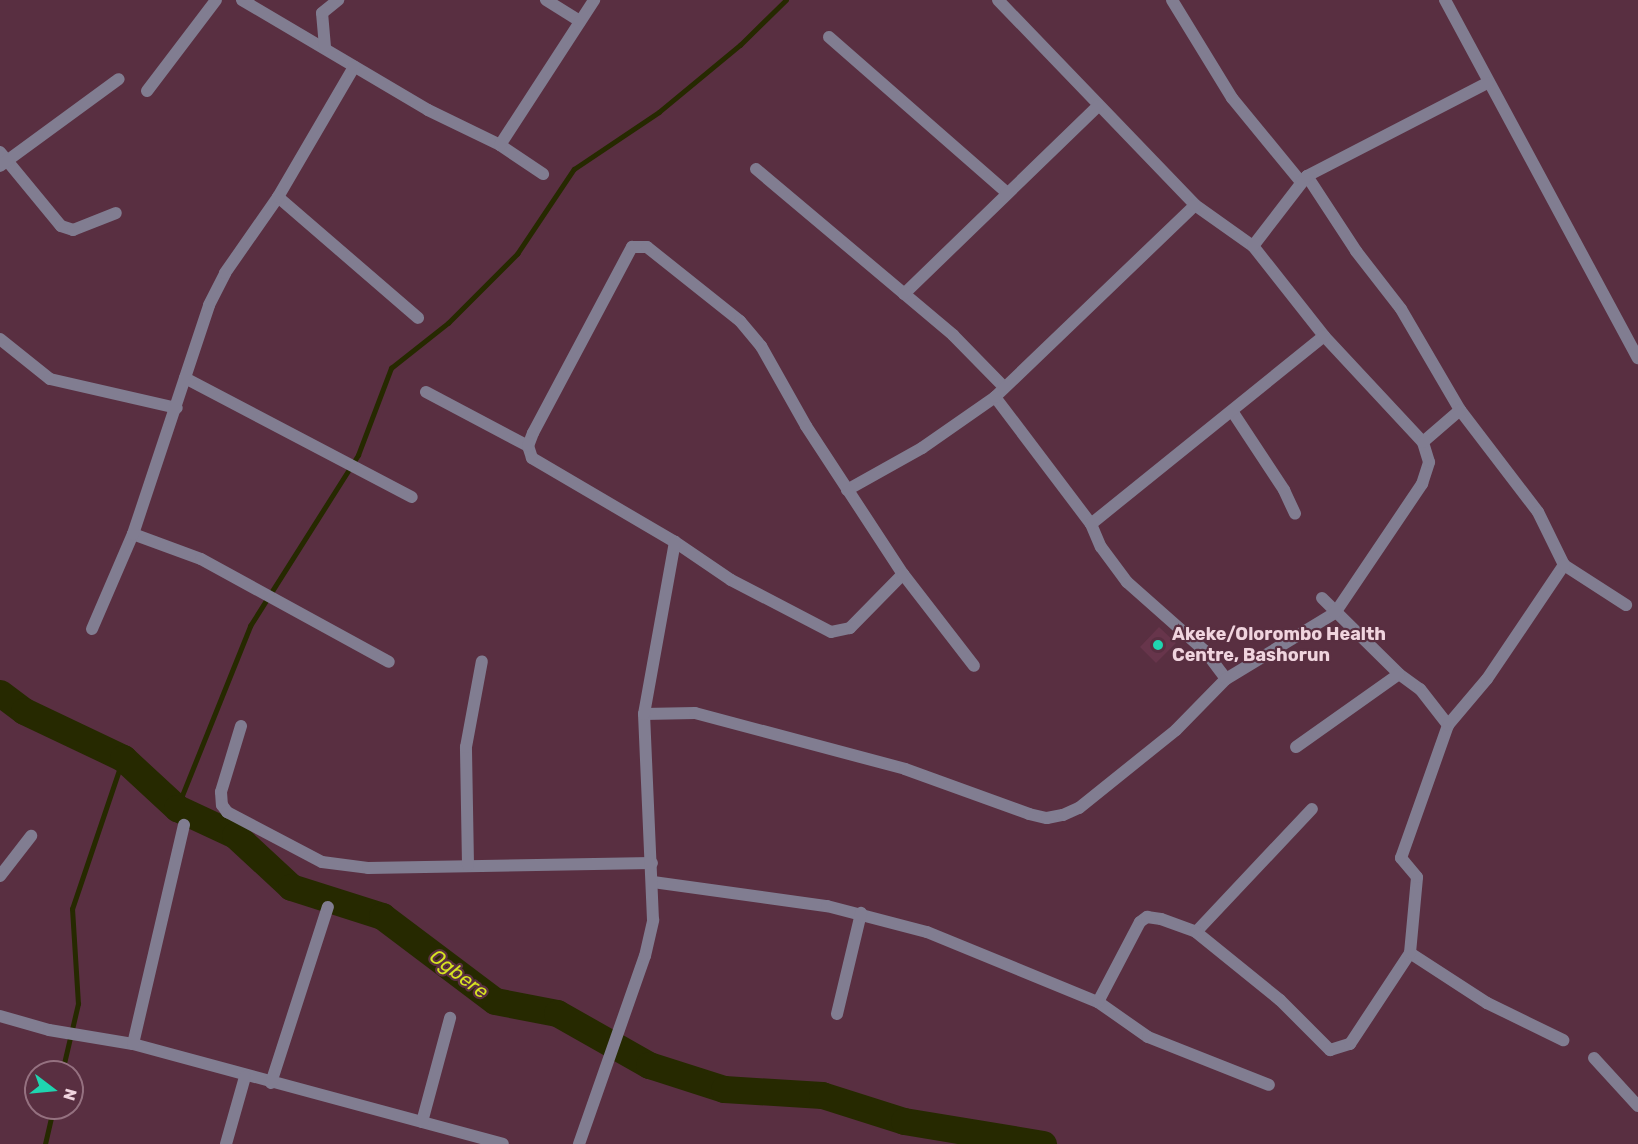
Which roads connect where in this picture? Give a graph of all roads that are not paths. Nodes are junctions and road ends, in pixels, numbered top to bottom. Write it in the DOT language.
graph roads {
  1 [pos="216,0"];
  2 [pos="242,0"];
  3 [pos="338,0"];
  4 [pos="546,0"];
  5 [pos="594,0"];
  6 [pos="998,0"];
  7 [pos="1172,0"];
  8 [pos="1445,0"];
  9 [pos="580,21"];
  10 [pos="829,37"];
  11 [pos="325,47"];
  12 [pos="354,67"];
  13 [pos="119,80"];
  14 [pos="1487,83"];
  15 [pos="147,91"];
  16 [pos="1098,106"];
  17 [pos="500,145"];
  18 [pos="3,160"];
  19 [pos="756,169"];
  20 [pos="543,174"];
  21 [pos="1304,179"];
  22 [pos="1006,192"];
  23 [pos="278,197"];
  24 [pos="1195,205"];
  25 [pos="116,213"];
  26 [pos="1253,246"];
  27 [pos="904,294"];
  28 [pos="418,318"];
  29 [pos="1324,336"];
  30 [pos="0,339"];
  31 [pos="1638,358"];
  32 [pos="185,378"];
  33 [pos="426,392"];
  34 [pos="999,392"];
  35 [pos="177,408"];
  36 [pos="1460,410"];
  37 [pos="1232,411"];
  38 [pos="1423,442"];
  39 [pos="528,446"];
  40 [pos="847,490"];
  41 [pos="412,497"];
  42 [pos="1295,514"];
  43 [pos="1091,524"];
  44 [pos="133,534"];
  45 [pos="675,542"];
  46 [pos="1564,565"];
  47 [pos="903,574"];
  48 [pos="1322,598"];
  49 [pos="1626,604"];
  50 [pos="1335,613"];
  51 [pos="93,629"];
  52 [pos="482,661"];
  53 [pos="389,662"];
  54 [pos="974,666"];
  55 [pos="1399,674"];
  56 [pos="1227,679"];
  57 [pos="644,714"];
  58 [pos="240,726"];
  59 [pos="1448,726"];
  60 [pos="1296,747"];
  61 [pos="1312,809"];
  62 [pos="184,825"];
  63 [pos="31,836"];
  64 [pos="652,863"];
  65 [pos="468,865"];
  66 [pos="0,876"];
  67 [pos="653,882"];
  68 [pos="328,907"];
  69 [pos="861,913"];
  70 [pos="1196,932"];
  71 [pos="1410,953"];
  72 [pos="1098,1002"];
  73 [pos="837,1014"];
  74 [pos="0,1016"];
  75 [pos="450,1018"];
  76 [pos="1563,1040"];
  77 [pos="133,1044"];
  78 [pos="1593,1058"];
  79 [pos="245,1077"];
  80 [pos="271,1083"];
  81 [pos="1269,1085"];
  82 [pos="1638,1106"];
  83 [pos="422,1122"];
  84 [pos="226,1144"];
  85 [pos="503,1144"];
  86 [pos="579,1144"];
  1 -- 15 [label="street"];
  2 -- 11 [label="street"];
  3 -- 11 [label="street"];
  4 -- 9 [label="street"];
  5 -- 9 [label="street"];
  6 -- 16 [label="street"];
  7 -- 21 [label="street"];
  8 -- 14 [label="street"];
  9 -- 17 [label="street"];
  10 -- 22 [label="street"];
  11 -- 12 [label="street"];
  12 -- 17 [label="street"];
  12 -- 23 [label="street"];
  13 -- 18 [label="street"];
  14 -- 21 [label="street"];
  14 -- 31 [label="street"];
  16 -- 22 [label="street"];
  16 -- 24 [label="street"];
  17 -- 20 [label="street"];
  18 -- 25 [label="street"];
  19 -- 27 [label="street"];
  21 -- 26 [label="street"];
  21 -- 36 [label="street"];
  22 -- 27 [label="street"];
  23 -- 28 [label="street"];
  23 -- 32 [label="street"];
  24 -- 26 [label="street"];
  24 -- 34 [label="street"];
  26 -- 29 [label="street"];
  27 -- 34 [label="street"];
  29 -- 37 [label="street"];
  29 -- 38 [label="street"];
  30 -- 35 [label="street"];
  32 -- 35 [label="street"];
  32 -- 41 [label="street"];
  33 -- 39 [label="street"];
  34 -- 40 [label="street"];
  34 -- 43 [label="street"];
  35 -- 44 [label="street"];
  36 -- 38 [label="street"];
  36 -- 46 [label="street"];
  37 -- 42 [label="street"];
  37 -- 43 [label="street"];
  38 -- 50 [label="street"];
  39 -- 40 [label="street"];
  39 -- 45 [label="street"];
  40 -- 47 [label="street"];
  43 -- 56 [label="street"];
  44 -- 51 [label="street"];
  44 -- 53 [label="street"];
  45 -- 47 [label="street"];
  45 -- 57 [label="street"];
  46 -- 49 [label="street"];
  46 -- 59 [label="street"];
  47 -- 54 [label="street"];
  48 -- 50 [label="street"];
  50 -- 55 [label="street"];
  50 -- 56 [label="street"];
  52 -- 65 [label="street"];
  55 -- 59 [label="street"];
  55 -- 60 [label="street"];
  56 -- 57 [label="street"];
  57 -- 64 [label="street"];
  58 -- 65 [label="street"];
  59 -- 71 [label="street"];
  61 -- 70 [label="street"];
  62 -- 77 [label="street"];
  63 -- 66 [label="street"];
  64 -- 65 [label="street"];
  64 -- 67 [label="street"];
  67 -- 69 [label="street"];
  67 -- 86 [label="street"];
  68 -- 80 [label="street"];
  69 -- 72 [label="street"];
  69 -- 73 [label="street"];
  70 -- 71 [label="street"];
  70 -- 72 [label="street"];
  71 -- 76 [label="street"];
  72 -- 81 [label="street"];
  74 -- 77 [label="street"];
  75 -- 83 [label="street"];
  77 -- 79 [label="street"];
  78 -- 82 [label="street"];
  79 -- 80 [label="street"];
  79 -- 84 [label="street"];
  80 -- 83 [label="street"];
  83 -- 85 [label="street"];
}
